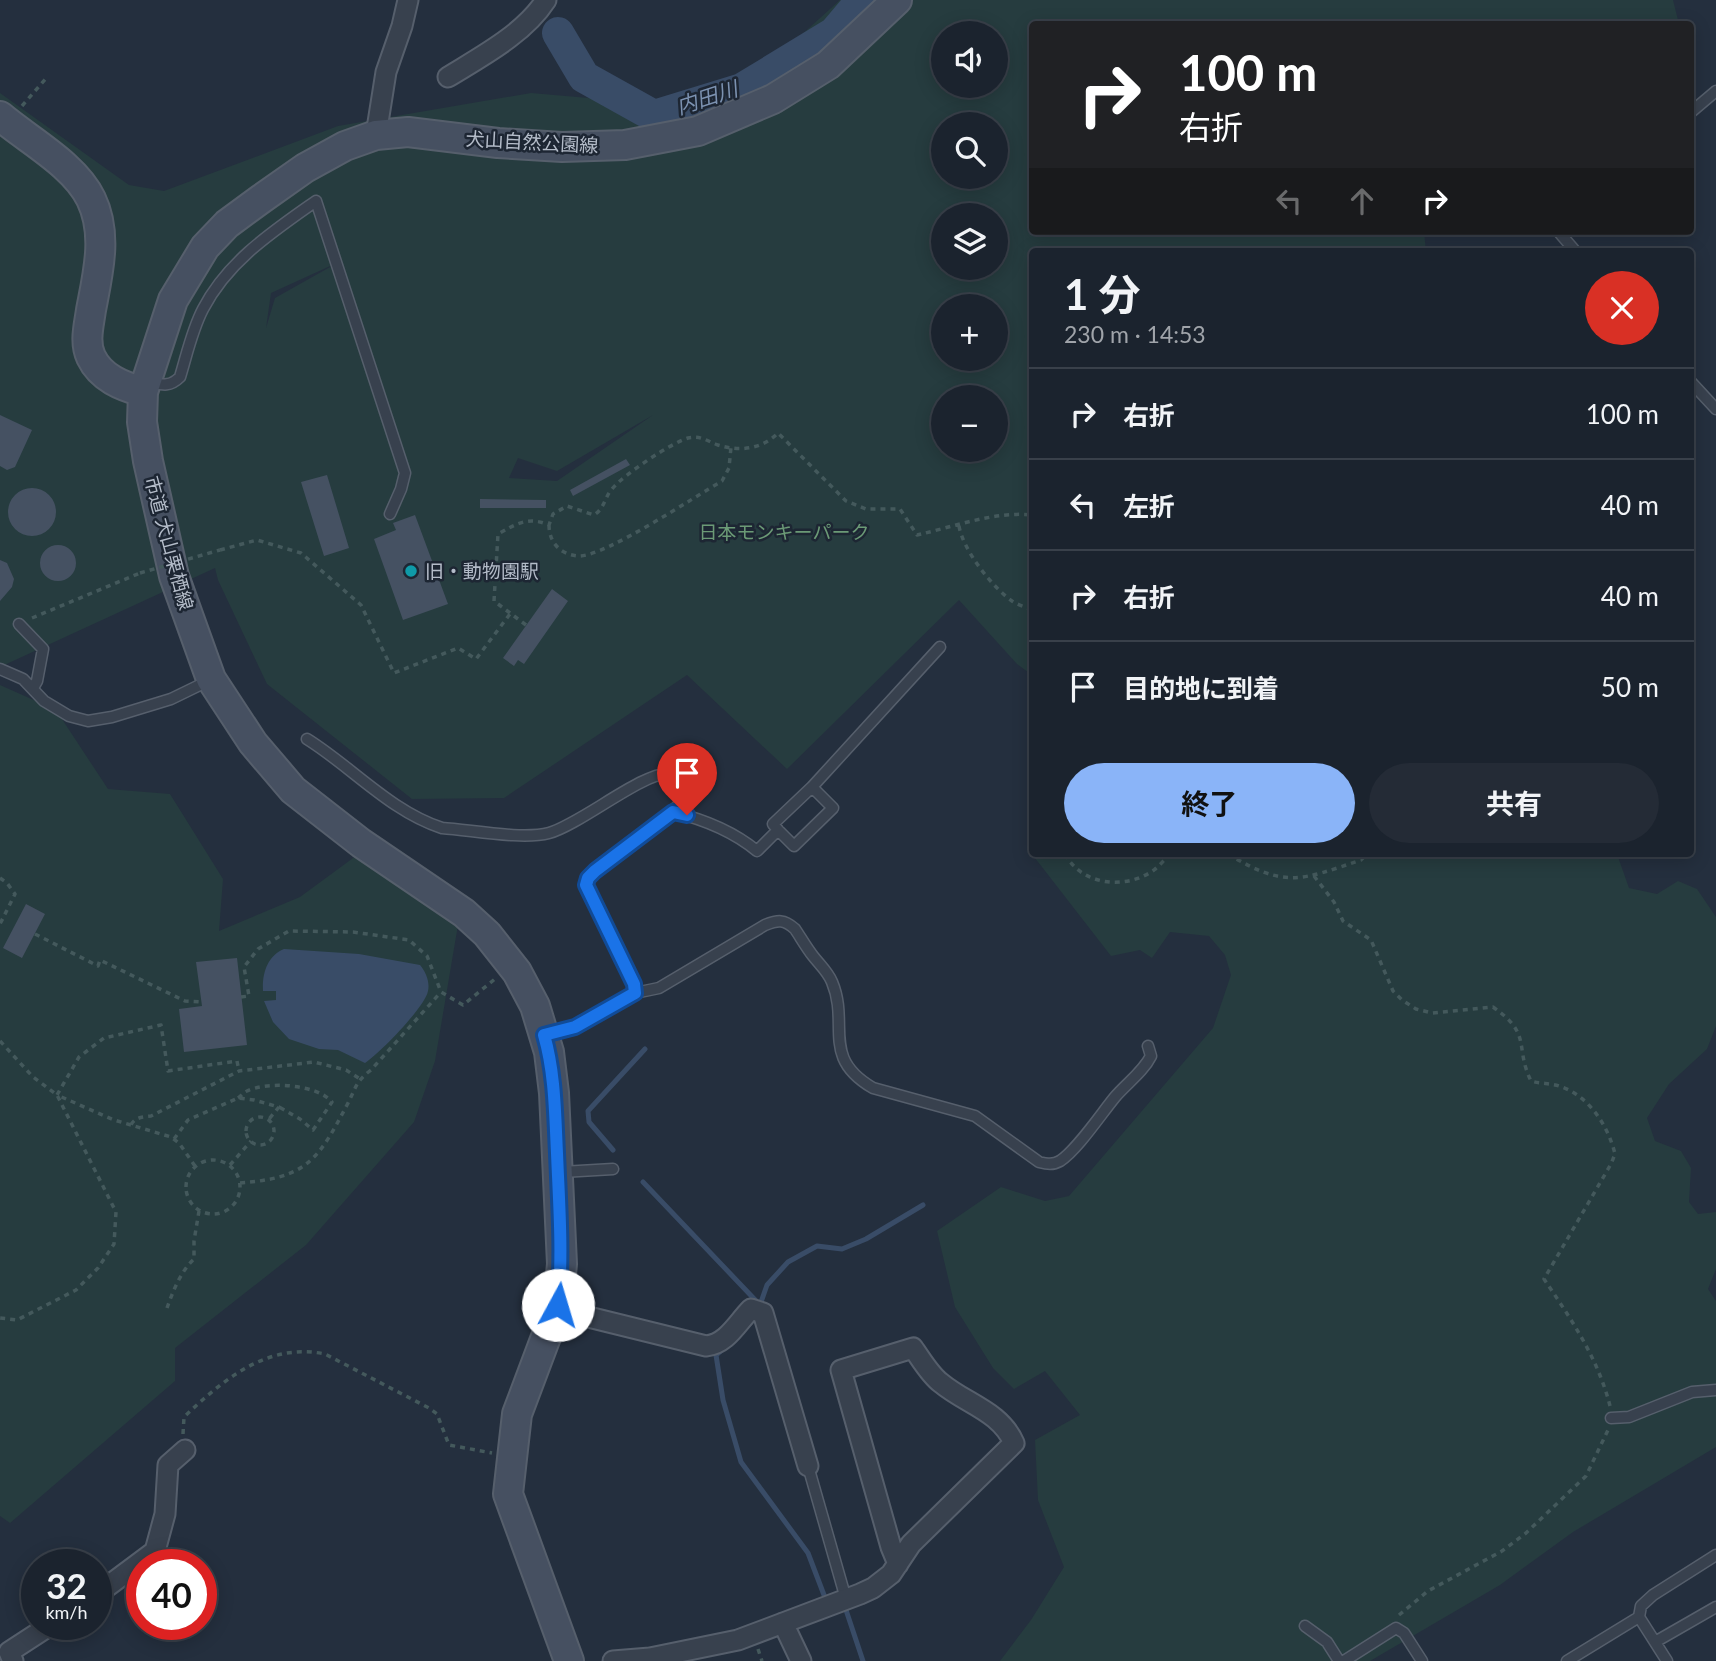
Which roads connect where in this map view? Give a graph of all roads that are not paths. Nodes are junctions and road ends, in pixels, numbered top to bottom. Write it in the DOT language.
graph roads {
  1 [pos="408,0"];
  2 [pos="546,0"];
  3 [pos="897,0"];
  4 [pos="447,77"];
  5 [pos="1716,91"];
  6 [pos="1694,110"];
  7 [pos="11,111"];
  8 [pos="376,135"];
  9 [pos="1694,385"];
  10 [pos="144,387"];
  11 [pos="1716,409"];
  12 [pos="390,514"];
  13 [pos="19,624"];
  14 [pos="940,647"];
  15 [pos="0,669"];
  16 [pos="211,679"];
  17 [pos="33,688"];
  18 [pos="307,738"];
  19 [pos="812,787"];
  20 [pos="673,812"];
  21 [pos="778,831"];
  22 [pos="635,993"];
  23 [pos="547,1044"];
  24 [pos="1148,1046"];
  25 [pos="612,1169"];
  26 [pos="558,1172"];
  27 [pos="556,1309"];
  28 [pos="1716,1390"];
  29 [pos="1611,1418"];
  30 [pos="185,1450"];
  31 [pos="808,1466"];
  32 [pos="1716,1555"];
  33 [pos="898,1564"];
  34 [pos="112,1583"];
  35 [pos="846,1600"];
  36 [pos="1716,1607"];
  37 [pos="1639,1617"];
  38 [pos="783,1623"];
  39 [pos="1306,1626"];
  40 [pos="27,1640"];
  41 [pos="1655,1642"];
  42 [pos="13,1661"];
  43 [pos="569,1661"];
  44 [pos="613,1661"];
  45 [pos="802,1661"];
  46 [pos="1341,1661"];
  47 [pos="1422,1661"];
  48 [pos="1567,1661"];
  49 [pos="1667,1661"];
  1 -- 8 [label="street"];
  2 -- 4 [label="street"];
  3 -- 8 [label="street, 犬山自然公園線"];
  5 -- 6 [label="lane"];
  7 -- 10 [label="street"];
  8 -- 10 [label="street, 市道 犬山栗栖線"];
  9 -- 11 [label="lane"];
  10 -- 12 [label="lane"];
  10 -- 16 [label="street, 市道 犬山栗栖線"];
  13 -- 17 [label="lane"];
  14 -- 19 [label="lane"];
  15 -- 17 [label="lane"];
  16 -- 17 [label="lane"];
  16 -- 23 [label="street, 市道 犬山栗栖線"];
  18 -- 20 [label="lane"];
  19 -- 21 [label="lane"];
  19 -- 21 [label="lane"];
  20 -- 21 [label="lane"];
  20 -- 22 [label="lane"];
  22 -- 23 [label="lane"];
  22 -- 24 [label="lane"];
  23 -- 26 [label="street, 市道 犬山栗栖線"];
  25 -- 26 [label="lane"];
  26 -- 27 [label="street, 市道 犬山栗栖線"];
  27 -- 31 [label="street"];
  27 -- 43 [label="street, 市道 犬山栗栖線"];
  28 -- 29 [label="lane"];
  30 -- 34 [label="street"];
  31 -- 35 [label="lane"];
  32 -- 37 [label="lane"];
  33 -- 33 [label="street"];
  33 -- 35 [label="street"];
  35 -- 38 [label="street"];
  36 -- 41 [label="lane"];
  37 -- 41 [label="lane"];
  37 -- 48 [label="lane"];
  38 -- 44 [label="street"];
  38 -- 45 [label="street"];
  39 -- 46 [label="lane"];
  40 -- 42 [label="street"];
  41 -- 49 [label="lane"];
  46 -- 47 [label="lane"];
}
